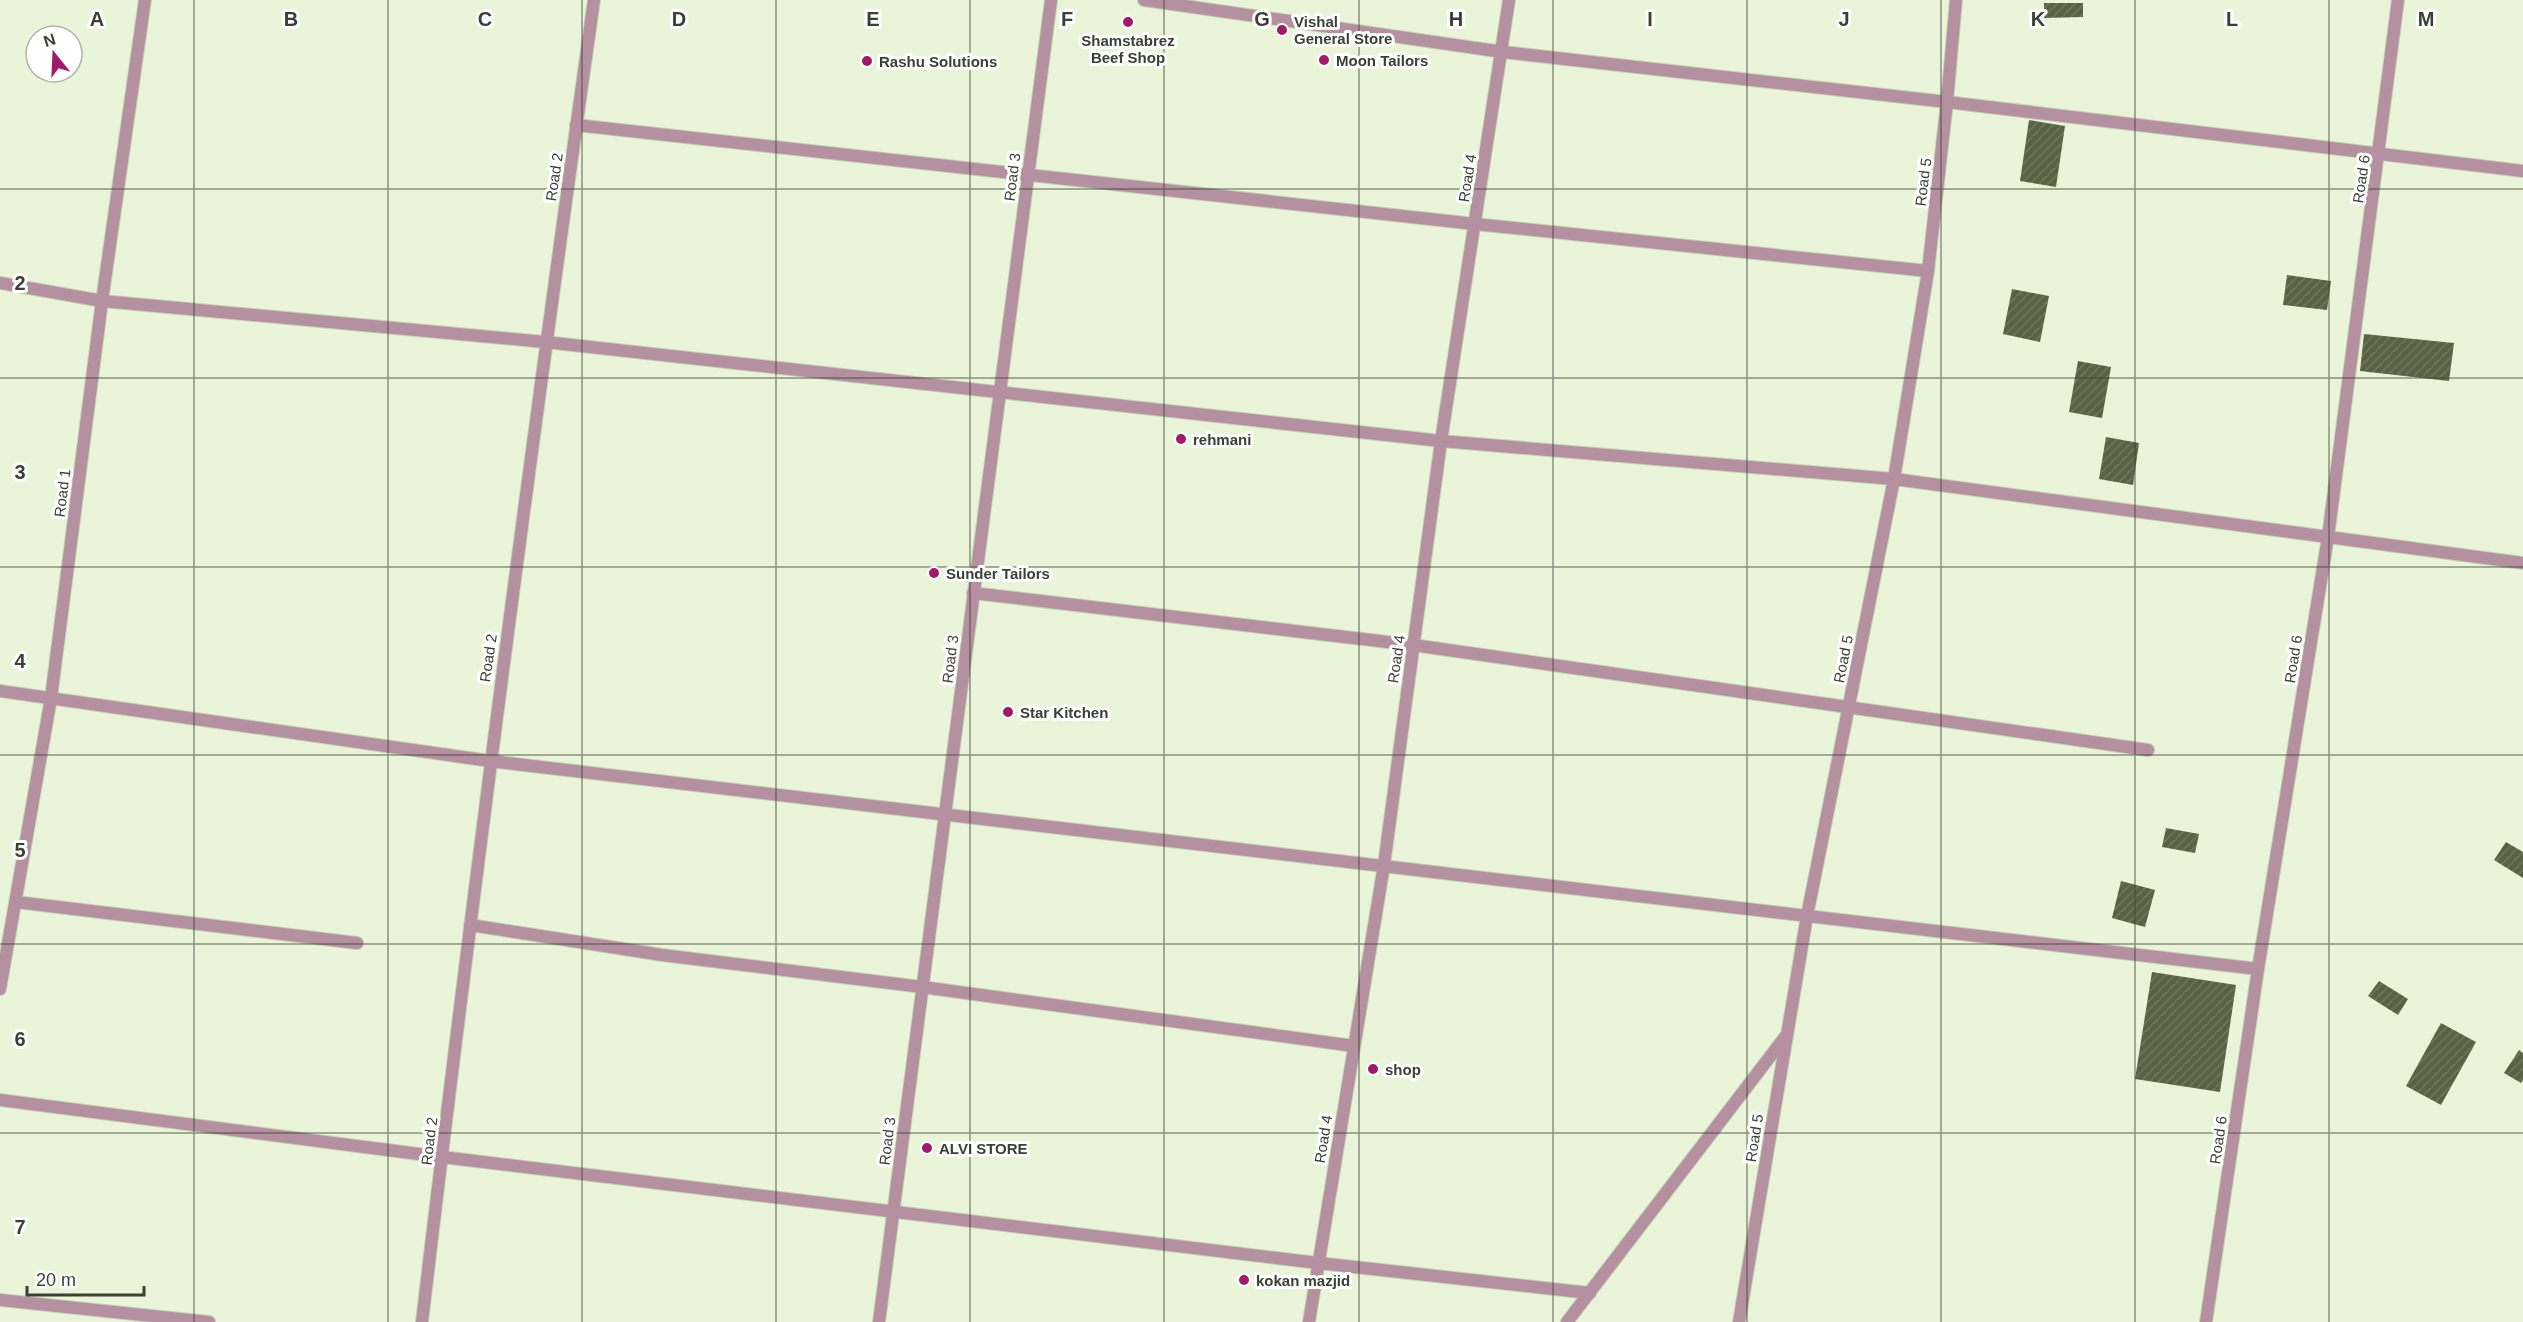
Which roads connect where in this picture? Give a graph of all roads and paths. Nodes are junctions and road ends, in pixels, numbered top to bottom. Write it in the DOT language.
graph roads {
  1 [pos="145,0"];
  2 [pos="594,0"];
  3 [pos="1051,0"];
  4 [pos="1144,0"];
  5 [pos="1509,0"];
  6 [pos="1956,0"];
  7 [pos="2398,0"];
  8 [pos="1503,52"];
  9 [pos="1947,102"];
  10 [pos="576,125"];
  11 [pos="2380,155"];
  12 [pos="2523,171"];
  13 [pos="1028,174"];
  14 [pos="1475,224"];
  15 [pos="1928,271"];
  16 [pos="0,283"];
  17 [pos="102,302"];
  18 [pos="545,342"];
  19 [pos="1000,391"];
  20 [pos="1441,441"];
  21 [pos="1894,479"];
  22 [pos="2328,537"];
  23 [pos="2523,563"];
  24 [pos="974,593"];
  25 [pos="1413,645"];
  26 [pos="0,691"];
  27 [pos="51,698"];
  28 [pos="1849,706"];
  29 [pos="2148,750"];
  30 [pos="490,761"];
  31 [pos="945,815"];
  32 [pos="1384,865"];
  33 [pos="16,902"];
  34 [pos="1807,916"];
  35 [pos="470,925"];
  36 [pos="357,943"];
  37 [pos="2258,969"];
  38 [pos="922,987"];
  39 [pos="0,989"];
  40 [pos="1787,1034"];
  41 [pos="1354,1046"];
  42 [pos="0,1100"];
  43 [pos="442,1157"];
  44 [pos="893,1210"];
  45 [pos="1318,1263"];
  46 [pos="1590,1293"];
  47 [pos="0,1300"];
  48 [pos="209,1322"];
  49 [pos="422,1322"];
  50 [pos="879,1322"];
  51 [pos="1309,1322"];
  52 [pos="1567,1322"];
  53 [pos="1739,1322"];
  54 [pos="2206,1322"];
  1 -- 17 [label="street, Road 1"];
  2 -- 10 [label="street, Road 2"];
  3 -- 13 [label="street, Road 3"];
  4 -- 8 [label="street"];
  5 -- 8 [label="street, Road 4"];
  6 -- 9 [label="street, Road 5"];
  7 -- 11 [label="street, Road 6"];
  8 -- 9 [label="street"];
  8 -- 14 [label="street, Road 4"];
  9 -- 11 [label="street"];
  9 -- 15 [label="street, Road 5"];
  10 -- 13 [label="street"];
  10 -- 18 [label="street, Road 2"];
  11 -- 12 [label="street"];
  11 -- 22 [label="street, Road 6"];
  13 -- 14 [label="street"];
  13 -- 19 [label="street, Road 3"];
  14 -- 15 [label="street"];
  14 -- 20 [label="street, Road 4"];
  15 -- 21 [label="street, Road 5"];
  16 -- 17 [label="street"];
  17 -- 18 [label="street"];
  17 -- 27 [label="street, Road 1"];
  18 -- 19 [label="street"];
  18 -- 30 [label="street, Road 2"];
  19 -- 20 [label="street"];
  19 -- 24 [label="street, Road 3"];
  20 -- 21 [label="street"];
  20 -- 25 [label="street, Road 4"];
  21 -- 22 [label="street"];
  21 -- 28 [label="street, Road 5"];
  22 -- 23 [label="street"];
  22 -- 37 [label="street, Road 6"];
  24 -- 25 [label="street"];
  24 -- 31 [label="street, Road 3"];
  25 -- 28 [label="street"];
  25 -- 32 [label="street, Road 4"];
  26 -- 27 [label="street"];
  27 -- 30 [label="street"];
  27 -- 33 [label="street, Road 1"];
  28 -- 29 [label="street"];
  28 -- 34 [label="street, Road 5"];
  30 -- 31 [label="street"];
  30 -- 35 [label="street, Road 2"];
  31 -- 32 [label="street"];
  31 -- 38 [label="street, Road 3"];
  32 -- 34 [label="street"];
  32 -- 41 [label="street, Road 4"];
  33 -- 36 [label="street"];
  33 -- 39 [label="street, Road 1"];
  34 -- 37 [label="street"];
  34 -- 40 [label="street, Road 5"];
  35 -- 38 [label="street"];
  35 -- 43 [label="street, Road 2"];
  37 -- 54 [label="street, Road 6"];
  38 -- 41 [label="street"];
  38 -- 44 [label="street, Road 3"];
  40 -- 46 [label="street"];
  40 -- 53 [label="street, Road 5"];
  41 -- 45 [label="street, Road 4"];
  42 -- 43 [label="street"];
  43 -- 44 [label="street"];
  43 -- 49 [label="street, Road 2"];
  44 -- 45 [label="street"];
  44 -- 50 [label="street, Road 3"];
  45 -- 46 [label="street"];
  45 -- 51 [label="street, Road 4"];
  46 -- 52 [label="street"];
  47 -- 48 [label="street"];
}
